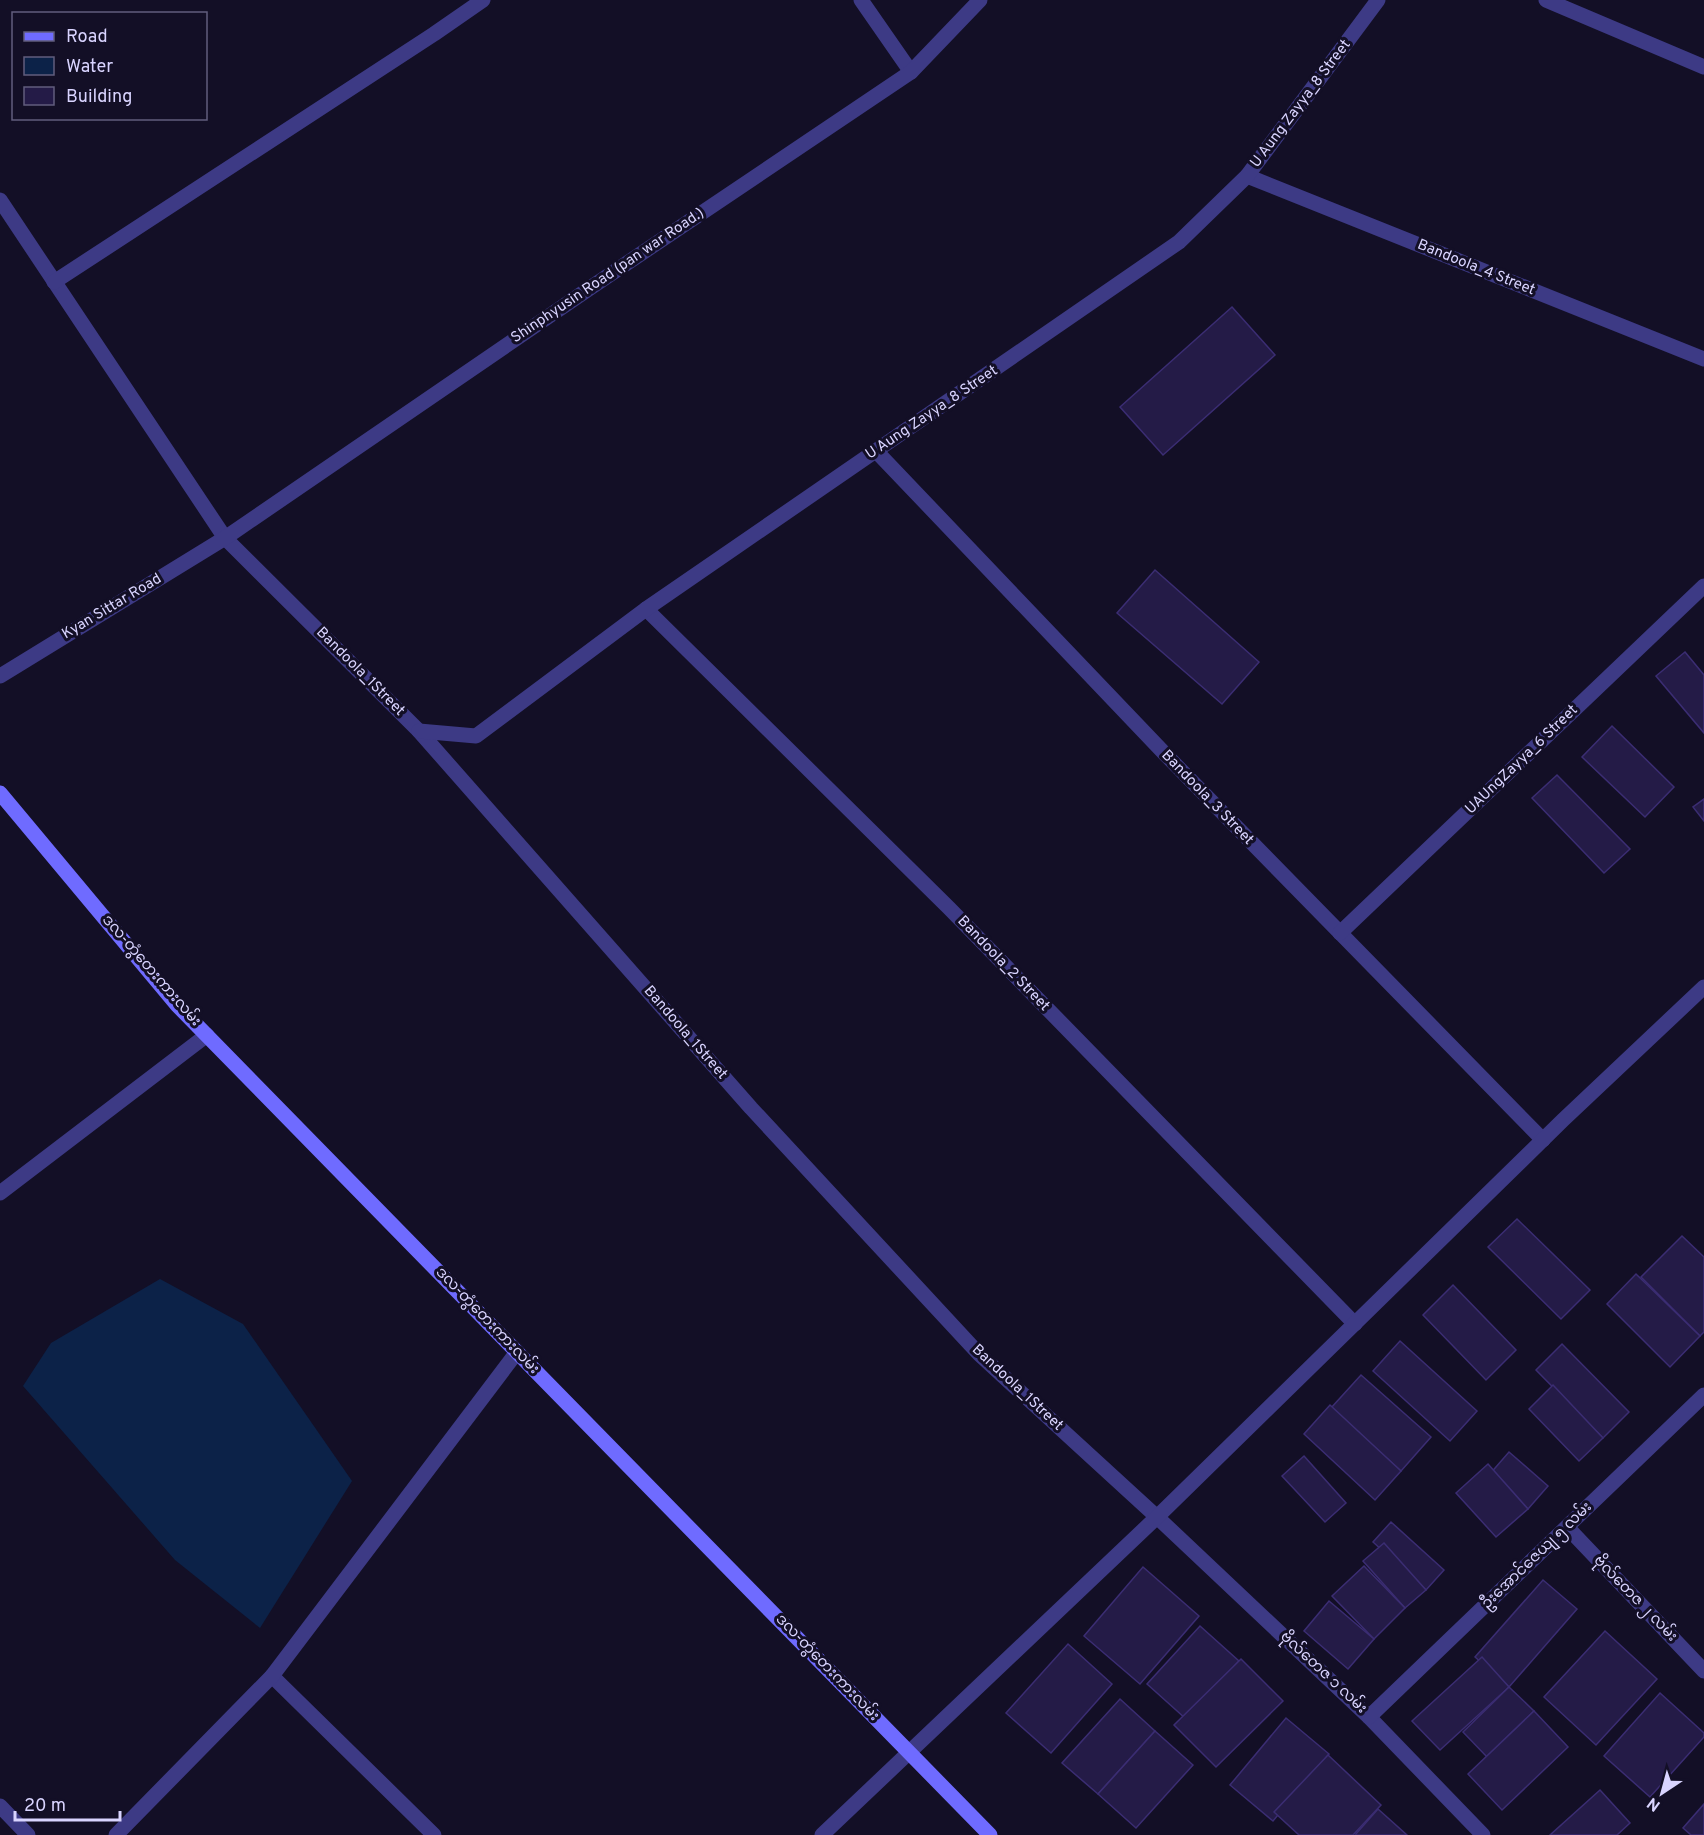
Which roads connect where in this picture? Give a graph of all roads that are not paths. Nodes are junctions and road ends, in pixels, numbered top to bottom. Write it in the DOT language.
graph roads {
  1 [pos="483,0"];
  2 [pos="861,0"];
  3 [pos="980,0"];
  4 [pos="1378,0"];
  5 [pos="1546,0"];
  6 [pos="1704,67"];
  7 [pos="911,72"];
  8 [pos="1247,176"];
  9 [pos="0,200"];
  10 [pos="54,282"];
  11 [pos="1704,359"];
  12 [pos="876,451"];
  13 [pos="225,538"];
  14 [pos="1704,586"];
  15 [pos="646,609"];
  16 [pos="0,676"];
  17 [pos="419,731"];
  18 [pos="0,793"];
  19 [pos="1340,933"];
  20 [pos="1704,987"];
  21 [pos="207,1035"];
  22 [pos="1543,1140"];
  23 [pos="0,1193"];
  24 [pos="1355,1324"];
  25 [pos="517,1352"];
  26 [pos="1704,1395"];
  27 [pos="1157,1517"];
  28 [pos="1567,1527"];
  29 [pos="1704,1671"];
  30 [pos="272,1676"];
  31 [pos="1369,1717"];
  32 [pos="910,1753"];
  33 [pos="0,1806"];
  34 [pos="28,1835"];
  35 [pos="116,1835"];
  36 [pos="434,1835"];
  37 [pos="822,1835"];
  38 [pos="990,1835"];
  39 [pos="1483,1835"];
  1 -- 10 [label="street"];
  2 -- 7 [label="street"];
  3 -- 7 [label="street, Shinphyusin Road (pan war Road.)"];
  4 -- 8 [label="street, U Aung Zayya_8 Street"];
  5 -- 6 [label="street"];
  7 -- 13 [label="street, Shinphyusin Road (pan war Road.)"];
  8 -- 11 [label="street, Bandoola_4 Street"];
  8 -- 12 [label="street, U Aung Zayya_8 Street"];
  9 -- 10 [label="street, Bandoola_1Street"];
  10 -- 13 [label="street, Bandoola_1Street"];
  12 -- 15 [label="street, U Aung Zayya_8 Street"];
  12 -- 19 [label="street, Bandoola_3 Street"];
  13 -- 16 [label="street, Kyan Sittar Road"];
  13 -- 17 [label="street, Bandoola_1Street"];
  14 -- 19 [label="street, UAUngZayya_6 Street"];
  15 -- 17 [label="street, U Aung Zayya_8 Street"];
  15 -- 24 [label="street, Bandoola_2 Street"];
  17 -- 27 [label="street, Bandoola_1Street"];
  18 -- 21 [label="main road, ဒလ-တွံတေးကားလမ်း"];
  19 -- 22 [label="street, Bandoola_3 Street"];
  20 -- 22 [label="street"];
  21 -- 23 [label="street"];
  21 -- 25 [label="main road, ဒလ-တွံတေးကားလမ်း"];
  22 -- 24 [label="street"];
  24 -- 27 [label="street"];
  25 -- 30 [label="street"];
  25 -- 32 [label="main road, ဒလ-တွံတေးကားလမ်း"];
  26 -- 28 [label="street, ဦးအောင်ဇေယျ ၅ လမ်း"];
  27 -- 31 [label="street, ဗိုလ်တေဇ ၁ လမ်း"];
  27 -- 32 [label="street"];
  28 -- 29 [label="street, ဗိုလ်တေဇ ၂ လမ်း"];
  28 -- 31 [label="street, ဦးအောင်ဇေယျ ၅ လမ်း"];
  30 -- 35 [label="street"];
  30 -- 36 [label="street"];
  31 -- 39 [label="street, ဗိုလ်တေဇ ၁ လမ်း"];
  32 -- 37 [label="street"];
  32 -- 38 [label="main road, ဒလ-တွံတေးကားလမ်း"];
  33 -- 34 [label="street"];
}
